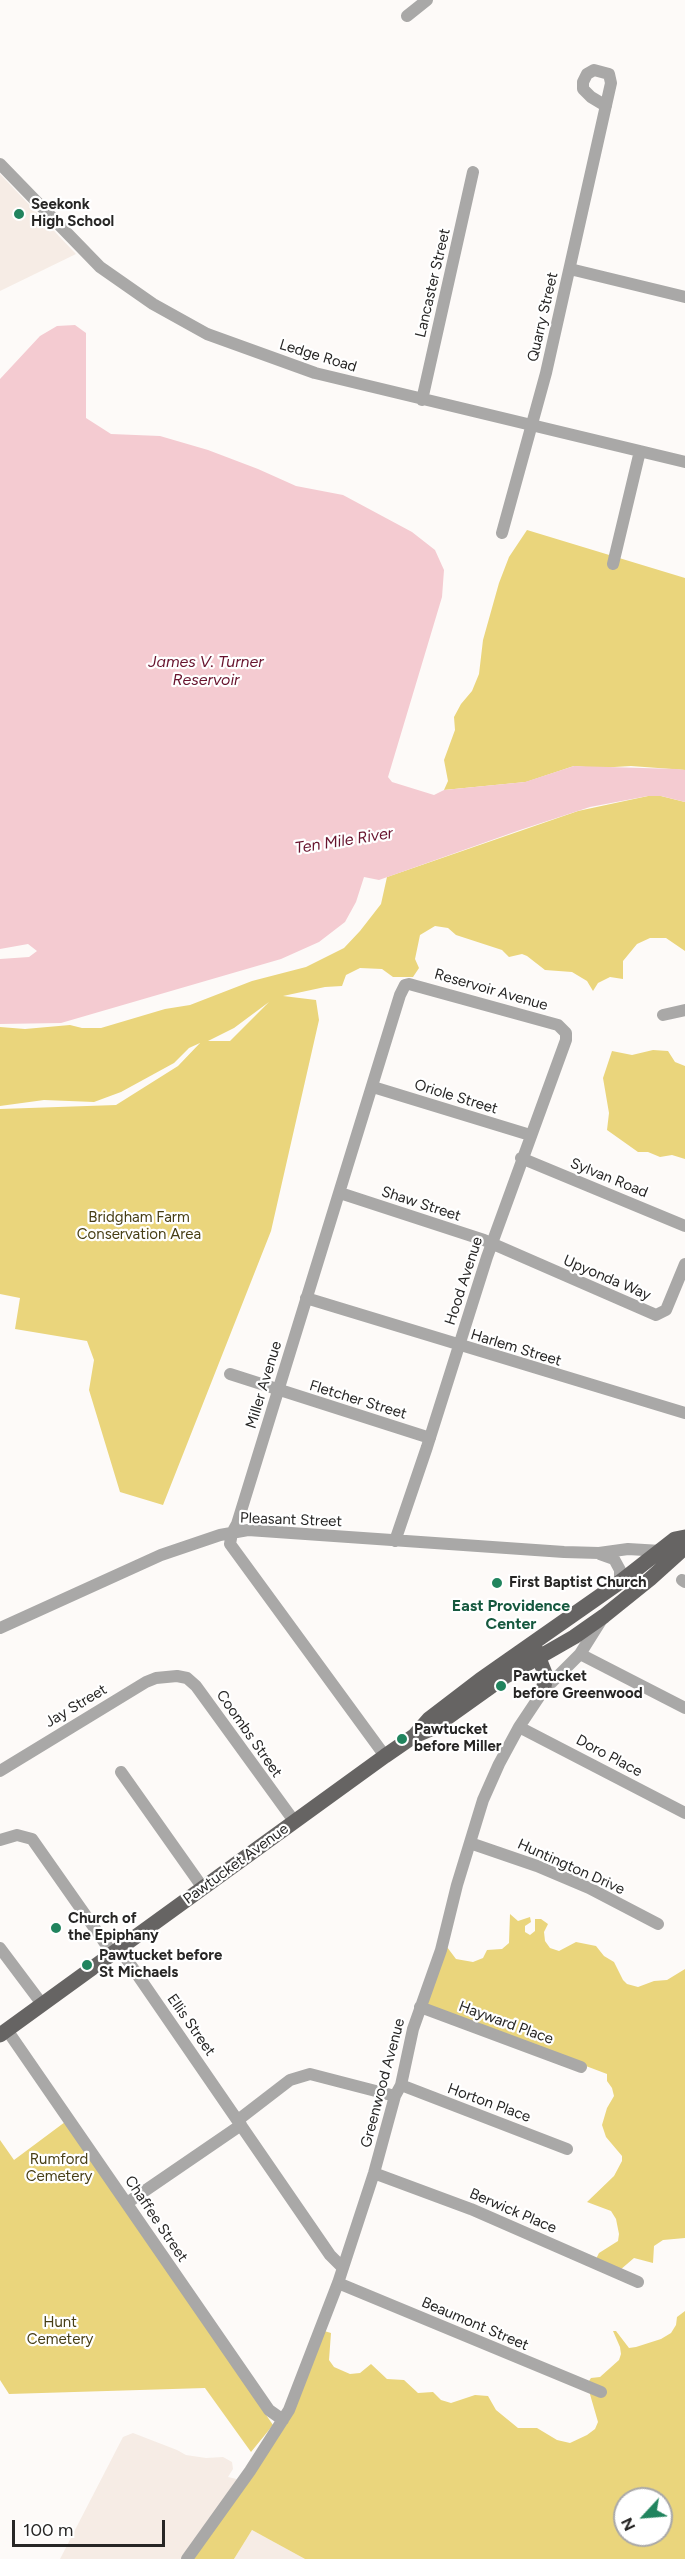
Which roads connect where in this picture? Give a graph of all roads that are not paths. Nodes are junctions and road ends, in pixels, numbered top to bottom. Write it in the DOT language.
graph roads {
  1 [pos="427,0"];
  2 [pos="407,16"];
  3 [pos="606,106"];
  4 [pos="0,164"];
  5 [pos="473,172"];
  6 [pos="570,269"];
  7 [pos="685,297"];
  8 [pos="422,400"];
  9 [pos="532,426"];
  10 [pos="640,451"];
  11 [pos="685,462"];
  12 [pos="502,533"];
  13 [pos="613,564"];
  14 [pos="405,985"];
  15 [pos="685,1010"];
  16 [pos="663,1015"];
  17 [pos="566,1033"];
  18 [pos="373,1088"];
  19 [pos="530,1135"];
  20 [pos="521,1158"];
  21 [pos="340,1193"];
  22 [pos="685,1226"];
  23 [pos="491,1244"];
  24 [pos="685,1264"];
  25 [pos="306,1298"];
  26 [pos="458,1346"];
  27 [pos="230,1374"];
  28 [pos="278,1390"];
  29 [pos="685,1413"];
  30 [pos="430,1438"];
  31 [pos="232,1533"];
  32 [pos="685,1538"];
  33 [pos="395,1541"];
  34 [pos="661,1551"];
  35 [pos="599,1553"];
  36 [pos="620,1582"];
  37 [pos="604,1616"];
  38 [pos="0,1628"];
  39 [pos="536,1650"];
  40 [pos="580,1654"];
  41 [pos="171,1675"];
  42 [pos="543,1691"];
  43 [pos="685,1708"];
  44 [pos="519,1727"];
  45 [pos="385,1756"];
  46 [pos="0,1771"];
  47 [pos="121,1772"];
  48 [pos="685,1813"];
  49 [pos="294,1821"];
  50 [pos="0,1840"];
  51 [pos="470,1843"];
  52 [pos="203,1888"];
  53 [pos="658,1924"];
  54 [pos="0,1948"];
  55 [pos="116,1950"];
  56 [pos="42,2004"];
  57 [pos="420,2007"];
  58 [pos="4,2033"];
  59 [pos="580,2067"];
  60 [pos="398,2090"];
  61 [pos="239,2122"];
  62 [pos="567,2149"];
  63 [pos="374,2173"];
  64 [pos="127,2203"];
  65 [pos="343,2268"];
  66 [pos="638,2282"];
  67 [pos="338,2283"];
  68 [pos="601,2392"];
  69 [pos="284,2420"];
  70 [pos="187,2559"];
  1 -- 2 [label="street"];
  3 -- 6 [label="street, Quarry Street"];
  4 -- 8 [label="street, Ledge Road"];
  5 -- 8 [label="street, Lancaster Street"];
  6 -- 7 [label="street"];
  6 -- 9 [label="street, Quarry Street"];
  8 -- 9 [label="street, Ledge Road"];
  9 -- 10 [label="street, Ledge Road"];
  9 -- 12 [label="street, Quarry Street"];
  10 -- 11 [label="street, Ledge Road"];
  10 -- 13 [label="street"];
  14 -- 17 [label="street, Reservoir Avenue"];
  14 -- 18 [label="street, Miller Avenue"];
  15 -- 16 [label="street"];
  17 -- 19 [label="street, Hood Avenue"];
  18 -- 19 [label="street, Oriole Street"];
  18 -- 21 [label="street, Miller Avenue"];
  19 -- 20 [label="street, Hood Avenue"];
  20 -- 22 [label="street, Sylvan Road"];
  20 -- 23 [label="street, Hood Avenue"];
  21 -- 23 [label="street, Shaw Street"];
  21 -- 25 [label="street, Miller Avenue"];
  23 -- 24 [label="street, Upyonda Way"];
  23 -- 26 [label="street, Hood Avenue"];
  25 -- 26 [label="street, Harlem Street"];
  25 -- 28 [label="street, Miller Avenue"];
  26 -- 29 [label="street, Harlem Street"];
  26 -- 30 [label="street, Hood Avenue"];
  27 -- 28 [label="street, Fletcher Street"];
  28 -- 30 [label="street, Fletcher Street"];
  28 -- 31 [label="street, Miller Avenue"];
  30 -- 33 [label="street, Hood Avenue"];
  31 -- 33 [label="street, Pleasant Street"];
  31 -- 38 [label="street, Pleasant Street"];
  31 -- 45 [label="street"];
  32 -- 34 [label="main road, Pawtucket Avenue"];
  32 -- 37 [label="main road, Pawtucket Avenue"];
  33 -- 35 [label="street, Pleasant Street"];
  34 -- 35 [label="street, Pleasant Street"];
  34 -- 36 [label="main road, Pawtucket Avenue"];
  35 -- 36 [label="street"];
  36 -- 39 [label="main road, Pawtucket Avenue"];
  37 -- 39 [label="main road, Pawtucket Avenue"];
  37 -- 40 [label="street, Greenwood Avenue"];
  39 -- 42 [label="main road"];
  39 -- 45 [label="main road, Pawtucket Avenue"];
  40 -- 42 [label="street, Greenwood Avenue"];
  40 -- 43 [label="street"];
  41 -- 46 [label="street, Jay Street"];
  41 -- 49 [label="street, Coombs Street"];
  42 -- 44 [label="street, Greenwood Avenue"];
  44 -- 48 [label="street, Doro Place"];
  44 -- 51 [label="street, Greenwood Avenue"];
  45 -- 49 [label="main road, Pawtucket Avenue"];
  47 -- 52 [label="street"];
  49 -- 52 [label="main road, Pawtucket Avenue"];
  50 -- 55 [label="street, Ellis Street"];
  51 -- 53 [label="street, Huntington Drive"];
  51 -- 57 [label="street, Greenwood Avenue"];
  52 -- 55 [label="main road, Pawtucket Avenue"];
  54 -- 56 [label="street"];
  55 -- 56 [label="main road, Pawtucket Avenue"];
  55 -- 61 [label="street, Ellis Street"];
  56 -- 58 [label="main road, Pawtucket Avenue"];
  57 -- 59 [label="street, Hayward Place"];
  57 -- 60 [label="street, Greenwood Avenue"];
  58 -- 64 [label="street, Chaffee Street"];
  60 -- 61 [label="street, Horton Place"];
  60 -- 62 [label="street, Horton Place"];
  60 -- 63 [label="street, Greenwood Avenue"];
  61 -- 64 [label="street, Horton Place"];
  61 -- 65 [label="street, Ellis Street"];
  63 -- 65 [label="street, Greenwood Avenue"];
  63 -- 66 [label="street, Berwick Place"];
  64 -- 69 [label="street, Chaffee Street"];
  65 -- 67 [label="street, Greenwood Avenue"];
  67 -- 68 [label="street, Beaumont Street"];
  67 -- 69 [label="street, Greenwood Avenue"];
  69 -- 70 [label="street, Greenwood Avenue"];
}
